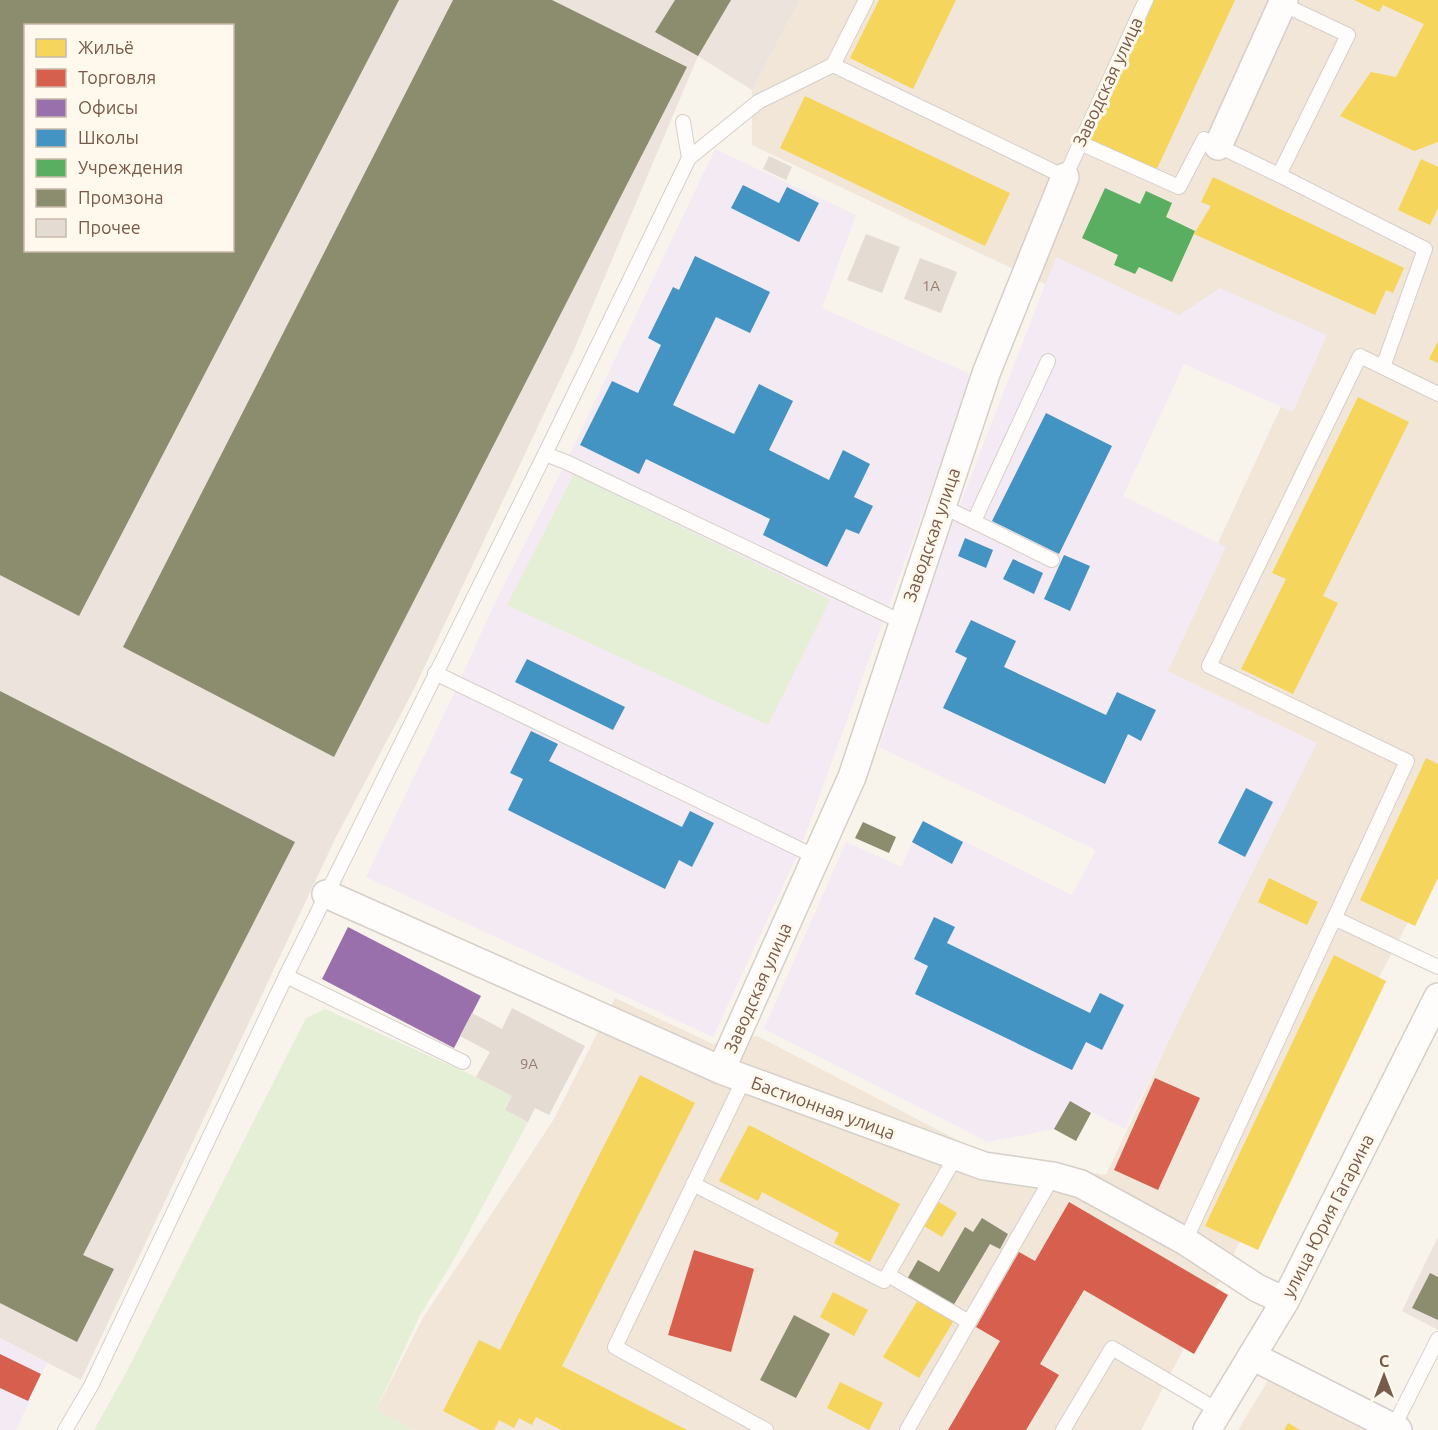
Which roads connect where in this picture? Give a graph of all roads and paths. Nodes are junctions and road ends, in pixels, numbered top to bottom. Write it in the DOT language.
graph roads {
  1 [pos="866,0"];
  2 [pos="1146,0"];
  3 [pos="1283,2"];
  4 [pos="833,65"];
  5 [pos="683,123"];
  6 [pos="1080,143"];
  7 [pos="1218,146"];
  8 [pos="689,158"];
  9 [pos="1279,175"];
  10 [pos="1065,177"];
  11 [pos="1048,361"];
  12 [pos="1383,368"];
  13 [pos="1438,394"];
  14 [pos="545,454"];
  15 [pos="942,506"];
  16 [pos="974,521"];
  17 [pos="1052,560"];
  18 [pos="902,622"];
  19 [pos="435,673"];
  20 [pos="816,856"];
  21 [pos="326,894"];
  22 [pos="1336,919"];
  23 [pos="1438,967"];
  24 [pos="286,976"];
  25 [pos="1438,997"];
  26 [pos="463,1062"];
  27 [pos="733,1075"];
  28 [pos="956,1156"];
  29 [pos="1053,1176"];
  30 [pos="693,1184"];
  31 [pos="1185,1241"];
  32 [pos="888,1275"];
  33 [pos="1285,1301"];
  34 [pos="969,1322"];
  35 [pos="1438,1339"];
  36 [pos="1252,1356"];
  37 [pos="1213,1420"];
  38 [pos="1394,1429"];
  39 [pos="65,1430"];
  40 [pos="766,1430"];
  41 [pos="907,1430"];
  42 [pos="1063,1430"];
  1 -- 4 [label="lane"];
  2 -- 6 [label="lane, Заводская улица"];
  3 -- 7 [label="street"];
  3 -- 9 [label="lane"];
  4 -- 8 [label="lane"];
  4 -- 10 [label="lane"];
  5 -- 8 [label="lane"];
  6 -- 7 [label="lane"];
  6 -- 10 [label="lane, Заводская улица"];
  7 -- 9 [label="lane"];
  8 -- 14 [label="lane"];
  9 -- 12 [label="lane"];
  10 -- 15 [label="street, Заводская улица"];
  11 -- 16 [label="lane"];
  12 -- 13 [label="lane"];
  12 -- 22 [label="lane"];
  14 -- 18 [label="lane"];
  14 -- 19 [label="lane"];
  15 -- 16 [label="lane"];
  15 -- 18 [label="street, Заводская улица"];
  16 -- 17 [label="lane"];
  18 -- 20 [label="street, Заводская улица"];
  19 -- 20 [label="lane"];
  19 -- 21 [label="lane"];
  20 -- 27 [label="street, Заводская улица"];
  21 -- 24 [label="lane"];
  21 -- 27 [label="street, Бастионная улица"];
  22 -- 23 [label="lane"];
  22 -- 31 [label="lane"];
  24 -- 26 [label="lane"];
  24 -- 39 [label="lane"];
  25 -- 33 [label="street, улица Юрия Гагарина"];
  27 -- 28 [label="street, Бастионная улица"];
  27 -- 30 [label="lane"];
  28 -- 29 [label="street, Бастионная улица"];
  28 -- 32 [label="lane"];
  29 -- 31 [label="street, Бастионная улица"];
  29 -- 34 [label="lane"];
  30 -- 32 [label="lane"];
  30 -- 40 [label="lane"];
  31 -- 33 [label="street, Бастионная улица"];
  32 -- 34 [label="lane"];
  33 -- 36 [label="street, улица Юрия Гагарина"];
  34 -- 41 [label="lane"];
  35 -- 38 [label="lane"];
  36 -- 37 [label="street, улица Юрия Гагарина"];
  36 -- 38 [label="street"];
  37 -- 42 [label="lane"];
}
